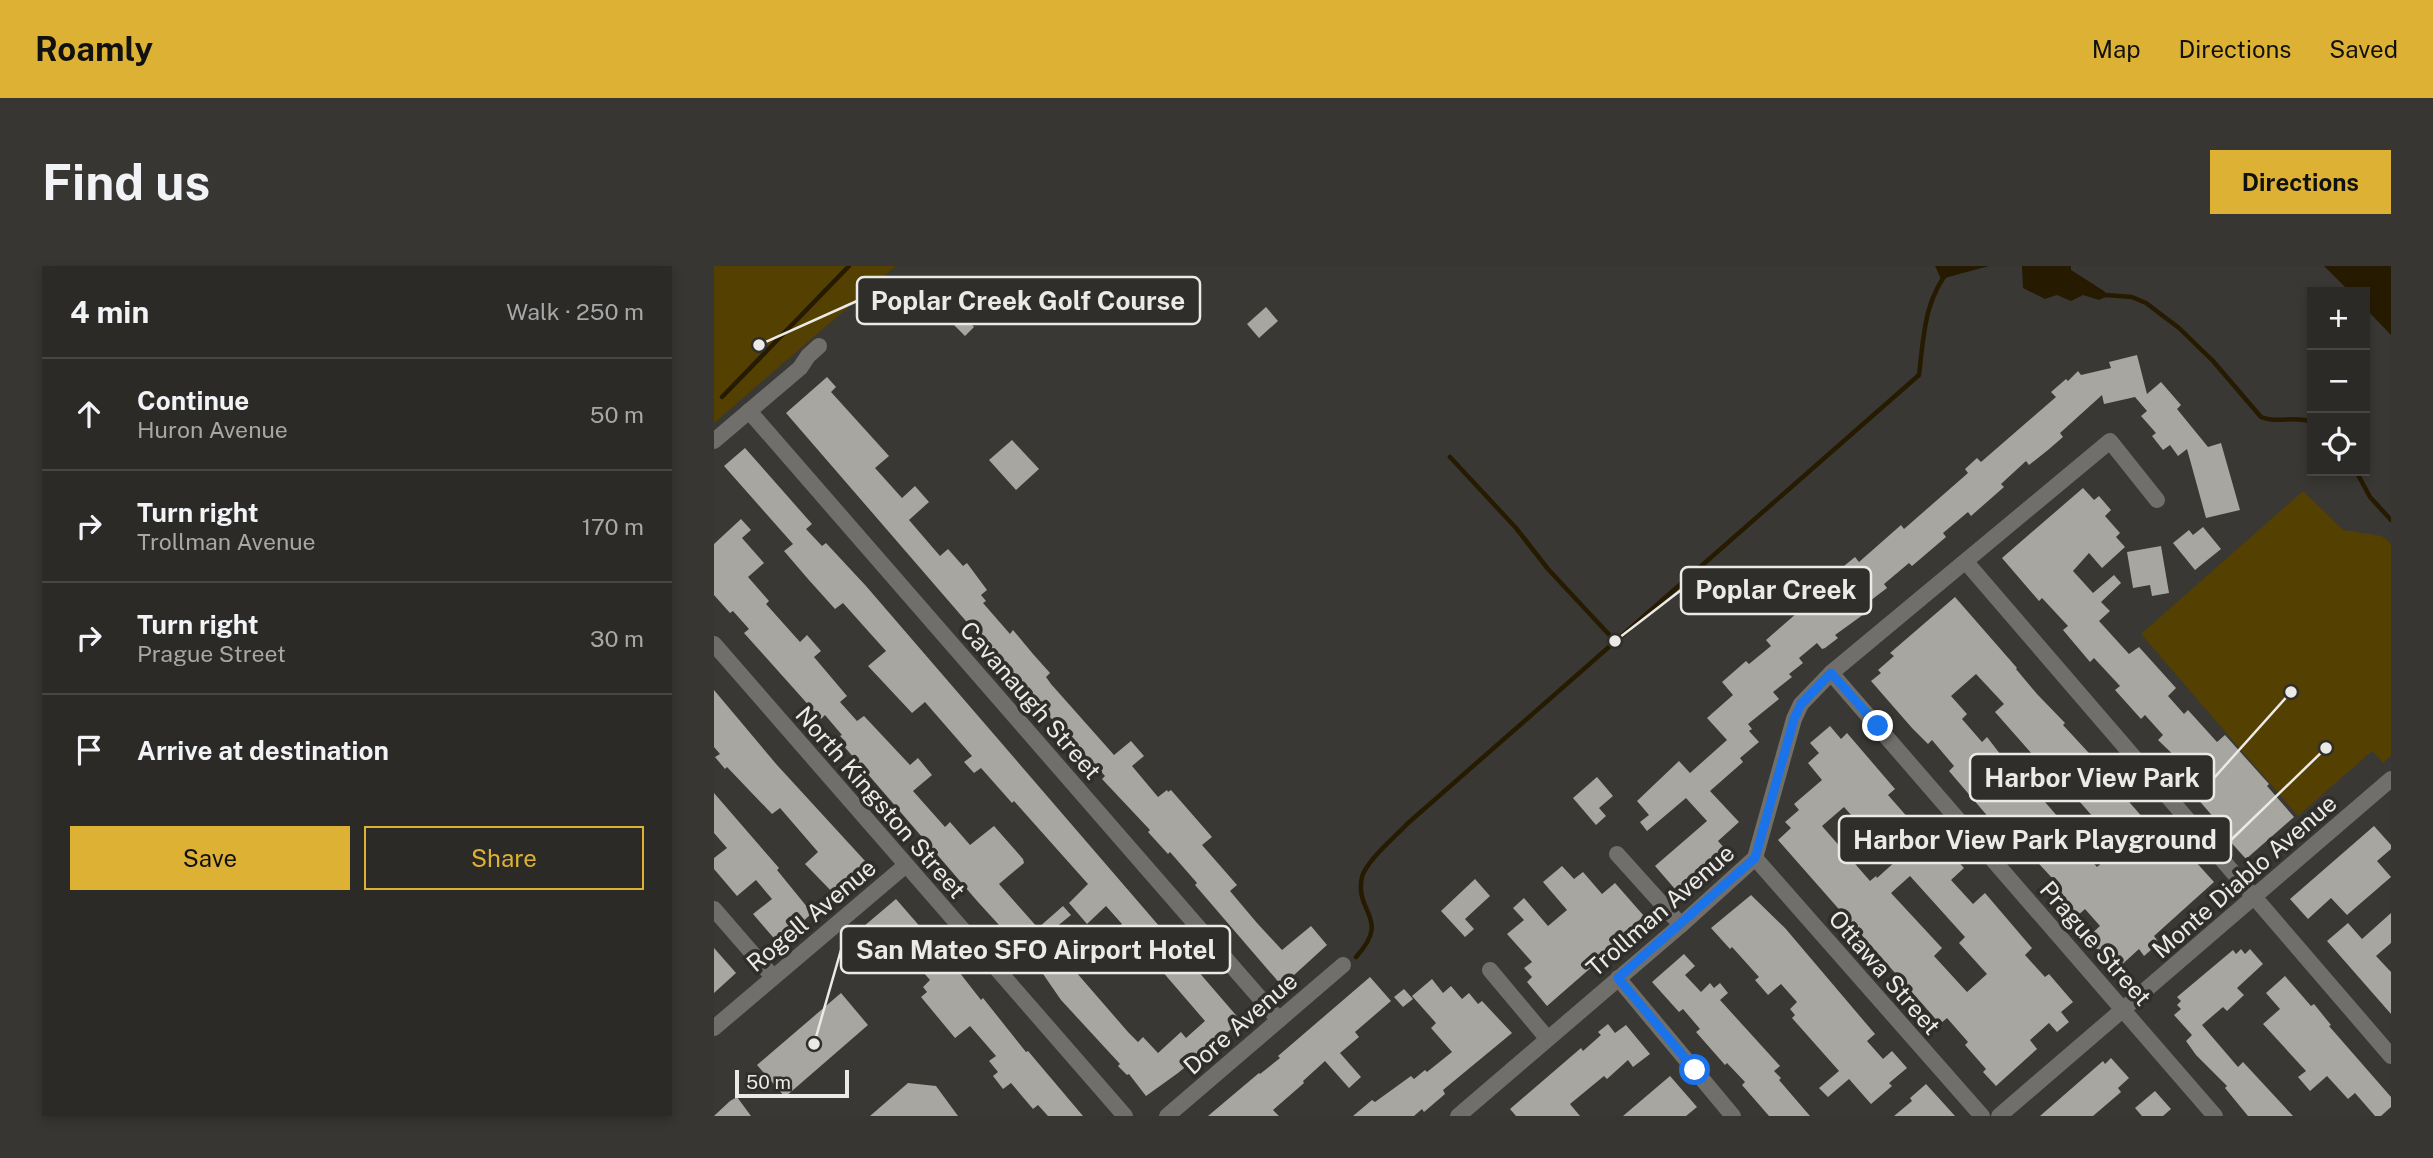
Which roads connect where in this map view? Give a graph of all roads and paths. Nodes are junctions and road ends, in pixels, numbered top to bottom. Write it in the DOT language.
graph roads {
  1 [pos="819,346"];
  2 [pos="749,411"];
  3 [pos="714,441"];
  4 [pos="2157,500"];
  5 [pos="1966,562"];
  6 [pos="714,644"];
  7 [pos="1831,673"];
  8 [pos="2389,785"];
  9 [pos="1618,854"];
  10 [pos="1755,858"];
  11 [pos="906,865"];
  12 [pos="2254,897"];
  13 [pos="714,909"];
  14 [pos="1681,925"];
  15 [pos="1343,965"];
  16 [pos="1490,970"];
  17 [pos="774,977"];
  18 [pos="1618,978"];
  19 [pos="2123,1009"];
  20 [pos="1279,1020"];
  21 [pos="714,1028"];
  22 [pos="1547,1038"];
  23 [pos="2391,1056"];
  24 [pos="1729,1114"];
  25 [pos="1125,1116"];
  26 [pos="1167,1116"];
  27 [pos="1458,1116"];
  28 [pos="1982,1116"];
  29 [pos="1999,1116"];
  30 [pos="2215,1116"];
  1 -- 2 [label="street"];
  2 -- 3 [label="street"];
  2 -- 20 [label="street, Cavanaugh Street"];
  4 -- 5 [label="street, Trollman Avenue"];
  5 -- 7 [label="street, Trollman Avenue"];
  5 -- 12 [label="street"];
  6 -- 11 [label="street, North Kingston Street"];
  7 -- 10 [label="street, Trollman Avenue"];
  7 -- 19 [label="street, Prague Street"];
  8 -- 12 [label="street, Monte Diablo Avenue"];
  9 -- 14 [label="street"];
  10 -- 14 [label="street, Trollman Avenue"];
  10 -- 28 [label="street, Ottawa Street"];
  11 -- 17 [label="street, Rogell Avenue"];
  11 -- 25 [label="street, North Kingston Street"];
  12 -- 19 [label="street, Monte Diablo Avenue"];
  12 -- 23 [label="street"];
  13 -- 17 [label="street"];
  14 -- 18 [label="street, Trollman Avenue"];
  15 -- 20 [label="street, Dore Avenue"];
  16 -- 22 [label="street"];
  17 -- 21 [label="street, Rogell Avenue"];
  18 -- 22 [label="street, Trollman Avenue"];
  18 -- 24 [label="street"];
  19 -- 29 [label="street, Monte Diablo Avenue"];
  19 -- 30 [label="street, Prague Street"];
  20 -- 26 [label="street, Dore Avenue"];
  22 -- 27 [label="street, Trollman Avenue"];
}
